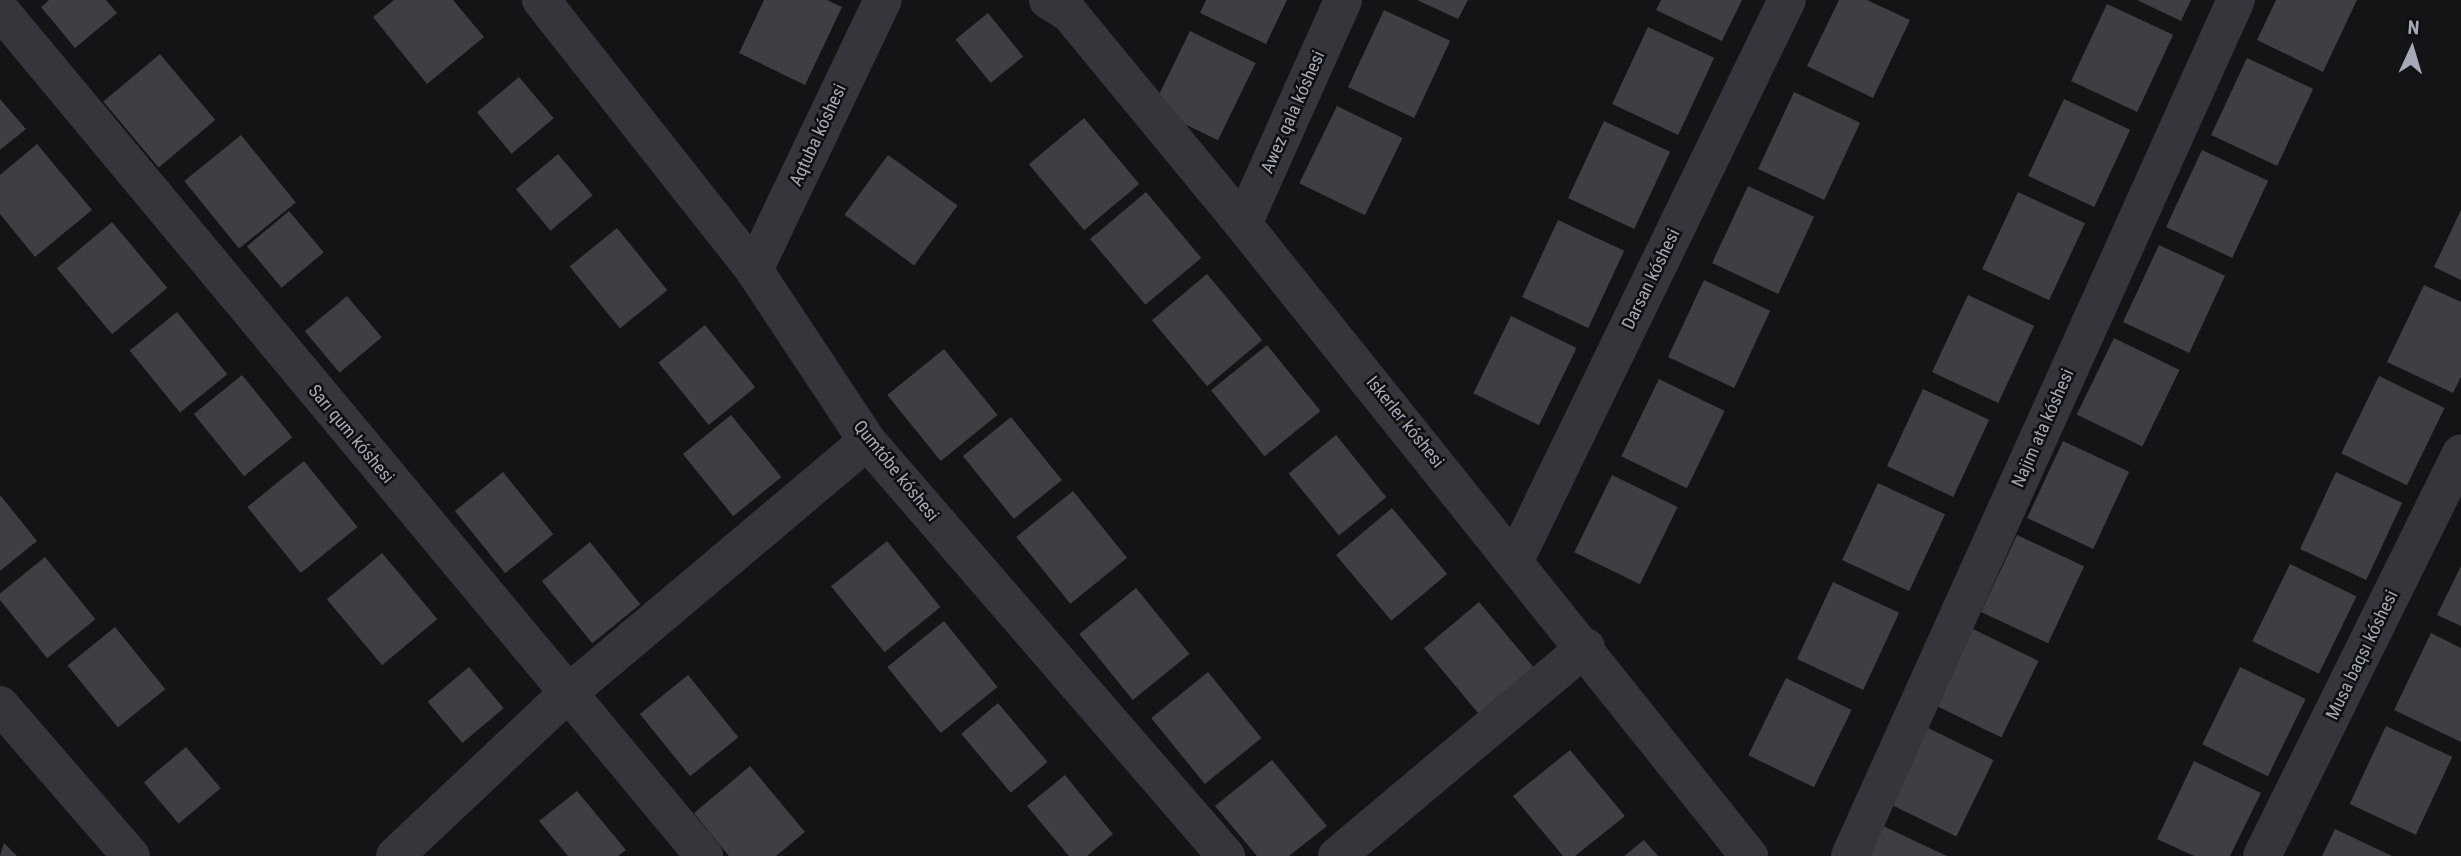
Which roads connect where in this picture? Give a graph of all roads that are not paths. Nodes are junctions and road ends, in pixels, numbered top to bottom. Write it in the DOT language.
graph roads {
  1 [pos="541,0"];
  2 [pos="883,0"];
  3 [pos="1048,0"];
  4 [pos="1343,0"];
  5 [pos="1787,0"];
  6 [pos="2236,0"];
  7 [pos="0,10"];
  8 [pos="1243,224"];
  9 [pos="754,270"];
  10 [pos="867,440"];
  11 [pos="2461,454"];
  12 [pos="1516,558"];
  13 [pos="1586,647"];
  14 [pos="567,694"];
  15 [pos="0,705"];
  16 [pos="131,856"];
  17 [pos="395,856"];
  18 [pos="704,856"];
  19 [pos="1226,856"];
  20 [pos="1337,856"];
  21 [pos="1749,856"];
  22 [pos="1850,856"];
  23 [pos="2262,856"];
  1 -- 9 [label="street, Qumtóbe kóshesi"];
  2 -- 9 [label="street, Aqtuba kóshesi"];
  3 -- 8 [label="street, Iskerler kóshesi"];
  4 -- 8 [label="street, Awez qala kóshesi"];
  5 -- 12 [label="street, Darsan kóshesi"];
  6 -- 22 [label="street, Najim ata kóshesi"];
  7 -- 14 [label="street, Sarı qum kóshesi"];
  8 -- 12 [label="street, Iskerler kóshesi"];
  9 -- 10 [label="street, Qumtóbe kóshesi"];
  10 -- 14 [label="street"];
  10 -- 19 [label="street, Qumtóbe kóshesi"];
  11 -- 23 [label="street, Musa baqsı kóshesi"];
  12 -- 13 [label="street, Iskerler kóshesi"];
  13 -- 20 [label="street"];
  13 -- 21 [label="street, Iskerler kóshesi"];
  14 -- 17 [label="street"];
  14 -- 18 [label="street, Sarı qum kóshesi"];
  15 -- 16 [label="street"];
}
